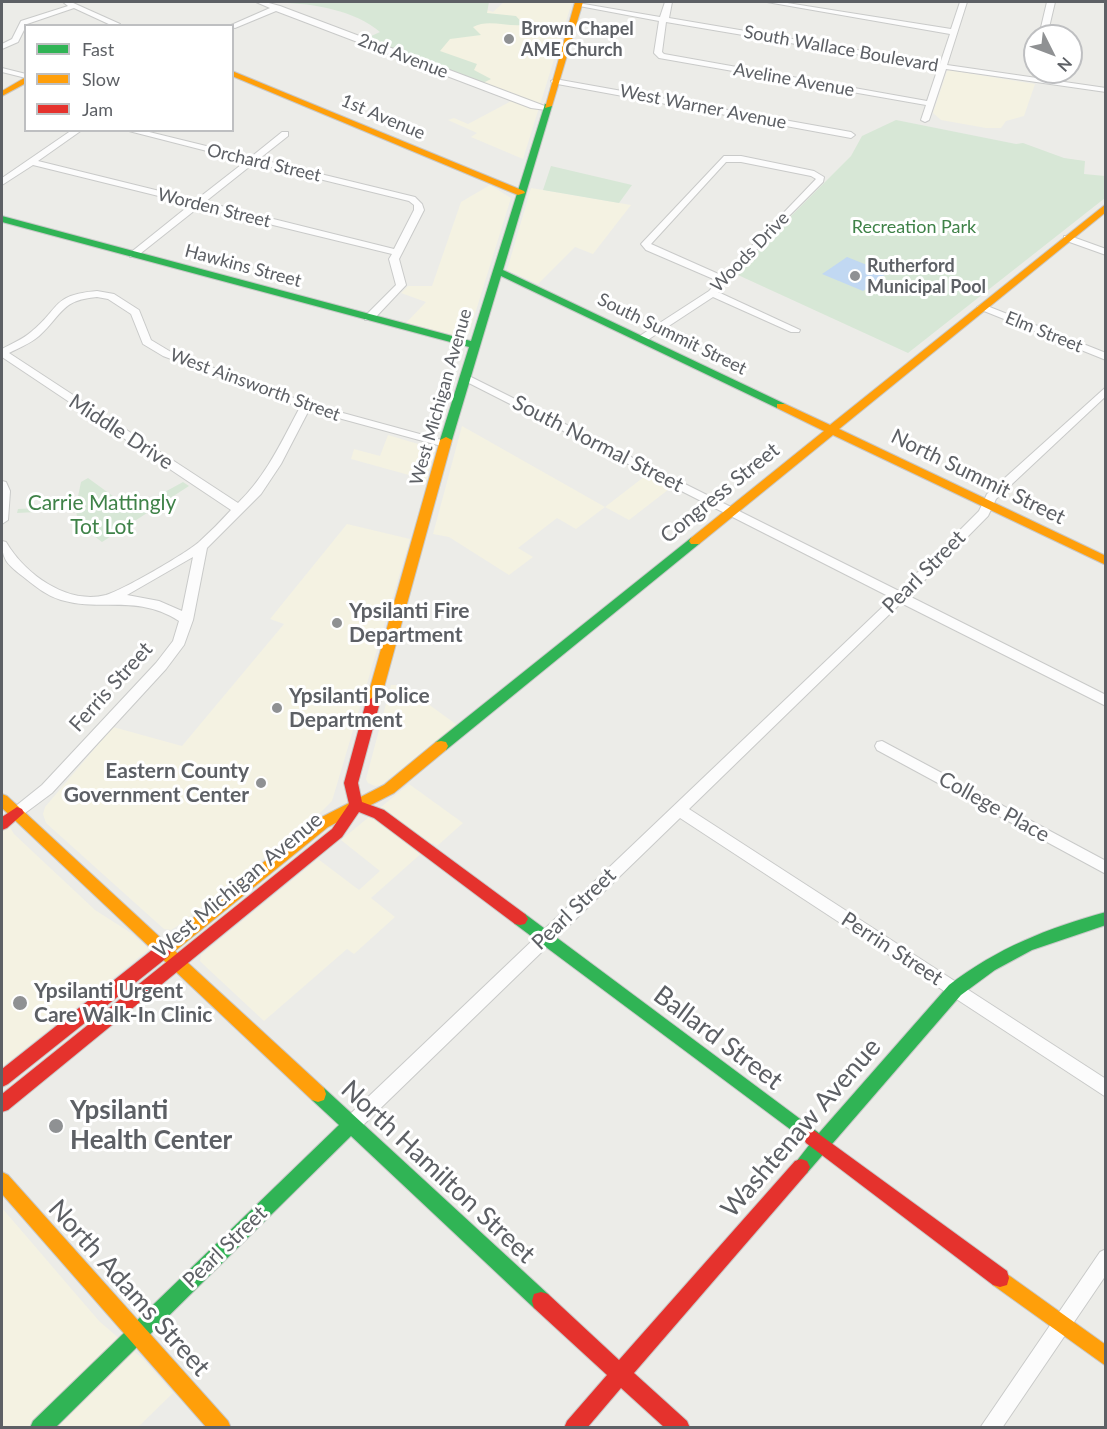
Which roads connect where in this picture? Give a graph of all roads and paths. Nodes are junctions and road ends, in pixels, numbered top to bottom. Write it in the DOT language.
graph roads {
  1 [pos="64,2"];
  2 [pos="260,2"];
  3 [pos="668,2"];
  4 [pos="771,2"];
  5 [pos="964,2"];
  6 [pos="1051,2"];
  7 [pos="578,3"];
  8 [pos="74,6"];
  9 [pos="277,8"];
  10 [pos="664,19"];
  11 [pos="114,24"];
  12 [pos="1046,24"];
  13 [pos="234,25"];
  14 [pos="954,32"];
  15 [pos="2,47"];
  16 [pos="943,67"];
  17 [pos="2,70"];
  18 [pos="234,74"];
  19 [pos="24,76"];
  20 [pos="24,78"];
  21 [pos="1023,79"];
  22 [pos="555,81"];
  23 [pos="1061,84"];
  24 [pos="1106,90"];
  25 [pos="2,94"];
  26 [pos="931,104"];
  27 [pos="546,108"];
  28 [pos="925,120"];
  29 [pos="75,132"];
  30 [pos="137,132"];
  31 [pos="182,132"];
  32 [pos="285,134"];
  33 [pos="851,135"];
  34 [pos="170,140"];
  35 [pos="252,160"];
  36 [pos="32,162"];
  37 [pos="2,182"];
  38 [pos="520,193"];
  39 [pos="198,204"];
  40 [pos="1106,207"];
  41 [pos="2,219"];
  42 [pos="1066,238"];
  43 [pos="1106,252"];
  44 [pos="397,253"];
  45 [pos="133,255"];
  46 [pos="497,271"];
  47 [pos="724,280"];
  48 [pos="712,293"];
  49 [pos="982,307"];
  50 [pos="369,318"];
  51 [pos="795,330"];
  52 [pos="642,339"];
  53 [pos="475,345"];
  54 [pos="2,353"];
  55 [pos="1106,357"];
  56 [pos="465,377"];
  57 [pos="1106,390"];
  58 [pos="306,406"];
  59 [pos="832,430"];
  60 [pos="445,444"];
  61 [pos="2,485"];
  62 [pos="988,506"];
  63 [pos="240,510"];
  64 [pos="731,510"];
  65 [pos="2,520"];
  66 [pos="2,546"];
  67 [pos="201,547"];
  68 [pos="1106,561"];
  69 [pos="900,597"];
  70 [pos="108,599"];
  71 [pos="187,620"];
  72 [pos="1106,700"];
  73 [pos="882,746"];
  74 [pos="2,800"];
  75 [pos="356,805"];
  76 [pos="679,810"];
  77 [pos="17,813"];
  78 [pos="2,824"];
  79 [pos="1106,868"];
  80 [pos="1106,918"];
  81 [pos="544,938"];
  82 [pos="163,951"];
  83 [pos="177,964"];
  84 [pos="954,990"];
  85 [pos="2,1079"];
  86 [pos="1106,1089"];
  87 [pos="2,1104"];
  88 [pos="352,1124"];
  89 [pos="820,1144"];
  90 [pos="2,1181"];
  91 [pos="1106,1258"];
  92 [pos="1060,1323"];
  93 [pos="137,1333"];
  94 [pos="1106,1357"];
  95 [pos="620,1374"];
  96 [pos="40,1428"];
  97 [pos="221,1428"];
  98 [pos="574,1428"];
  99 [pos="680,1428"];
  100 [pos="990,1428"];
  1 -- 8 [label="street"];
  2 -- 9 [label="street, 2nd Avenue"];
  3 -- 10 [label="street"];
  4 -- 14 [label="street"];
  5 -- 14 [label="street"];
  6 -- 12 [label="street"];
  7 -- 10 [label="street, South Wallace Boulevard"];
  7 -- 22 [label="street, West Michigan Avenue"];
  8 -- 11 [label="street"];
  8 -- 15 [label="street"];
  9 -- 13 [label="street"];
  9 -- 27 [label="street, 2nd Avenue"];
  10 -- 16 [label="street, South Wallace Boulevard"];
  10 -- 26 [label="street, Aveline Avenue"];
  14 -- 16 [label="street"];
  16 -- 21 [label="street, South Wallace Boulevard"];
  16 -- 26 [label="street"];
  17 -- 19 [label="street"];
  18 -- 38 [label="street, 1st Avenue"];
  20 -- 25 [label="street"];
  22 -- 27 [label="street, West Michigan Avenue"];
  22 -- 33 [label="street, West Warner Avenue"];
  23 -- 24 [label="street, South Wallace Boulevard"];
  26 -- 28 [label="street"];
  27 -- 38 [label="street, West Michigan Avenue"];
  29 -- 36 [label="street"];
  30 -- 34 [label="street, Orchard Street"];
  31 -- 34 [label="street"];
  32 -- 35 [label="street"];
  34 -- 35 [label="street, Orchard Street"];
  35 -- 39 [label="street"];
  35 -- 44 [label="street, Orchard Street"];
  36 -- 37 [label="street"];
  36 -- 39 [label="street, Worden Street"];
  38 -- 46 [label="street, West Michigan Avenue"];
  39 -- 44 [label="street, Worden Street"];
  39 -- 45 [label="street"];
  40 -- 42 [label="street, Congress Street"];
  41 -- 45 [label="street, Hawkins Street"];
  42 -- 43 [label="street"];
  42 -- 49 [label="street, Congress Street"];
  44 -- 50 [label="street"];
  45 -- 50 [label="street, Hawkins Street"];
  46 -- 52 [label="street, South Summit Street"];
  46 -- 53 [label="street, West Michigan Avenue"];
  47 -- 47 [label="street, Woods Drive"];
  47 -- 48 [label="street, Woods Drive"];
  48 -- 51 [label="street"];
  48 -- 52 [label="street, Woods Drive"];
  49 -- 55 [label="street, Elm Street"];
  49 -- 59 [label="street, Congress Street"];
  50 -- 53 [label="street, Hawkins Street"];
  52 -- 59 [label="street, South Summit Street"];
  53 -- 56 [label="street, West Michigan Avenue"];
  54 -- 58 [label="street, West Ainsworth Street"];
  54 -- 63 [label="street, Middle Drive"];
  56 -- 60 [label="street, West Michigan Avenue"];
  56 -- 64 [label="street, South Normal Street"];
  57 -- 62 [label="street, Pearl Street"];
  58 -- 60 [label="street, West Ainsworth Street"];
  58 -- 63 [label="street"];
  59 -- 62 [label="street, North Summit Street"];
  59 -- 64 [label="street, Congress Street"];
  60 -- 75 [label="street, West Michigan Avenue"];
  61 -- 65 [label="street"];
  62 -- 68 [label="street, North Summit Street"];
  62 -- 69 [label="street, Pearl Street"];
  63 -- 67 [label="street"];
  64 -- 69 [label="street, South Normal Street"];
  64 -- 75 [label="street, Congress Street"];
  66 -- 70 [label="street"];
  67 -- 70 [label="street"];
  67 -- 71 [label="street, Ferris Street"];
  69 -- 72 [label="street, South Normal Street"];
  69 -- 76 [label="street, Pearl Street"];
  70 -- 71 [label="street"];
  71 -- 77 [label="street, Ferris Street"];
  73 -- 79 [label="street, College Place"];
  74 -- 77 [label="street, North Hamilton Street"];
  75 -- 81 [label="street, Ballard Street"];
  75 -- 82 [label="street, West Michigan Avenue"];
  75 -- 83 [label="street, West Michigan Avenue"];
  76 -- 81 [label="street, Pearl Street"];
  76 -- 84 [label="street, Perrin Street"];
  77 -- 78 [label="street, Ferris Street"];
  77 -- 82 [label="street, North Hamilton Street"];
  80 -- 84 [label="street, Washtenaw Avenue"];
  81 -- 88 [label="street, Pearl Street"];
  81 -- 89 [label="street, Ballard Street"];
  82 -- 83 [label="street, North Hamilton Street"];
  82 -- 85 [label="street, West Michigan Avenue"];
  83 -- 87 [label="street, West Michigan Avenue"];
  83 -- 88 [label="street, North Hamilton Street"];
  84 -- 86 [label="street, Perrin Street"];
  84 -- 89 [label="street, Washtenaw Avenue"];
  88 -- 93 [label="street, Pearl Street"];
  88 -- 95 [label="street, North Hamilton Street"];
  89 -- 92 [label="street, Ballard Street"];
  89 -- 95 [label="street, Washtenaw Avenue"];
  90 -- 93 [label="street, North Adams Street"];
  91 -- 92 [label="street"];
  92 -- 94 [label="street, Ballard Street"];
  92 -- 100 [label="street"];
  93 -- 96 [label="street, Pearl Street"];
  93 -- 97 [label="street, North Adams Street"];
  95 -- 98 [label="street, Washtenaw Avenue"];
  95 -- 99 [label="street, North Hamilton Street"];
}
